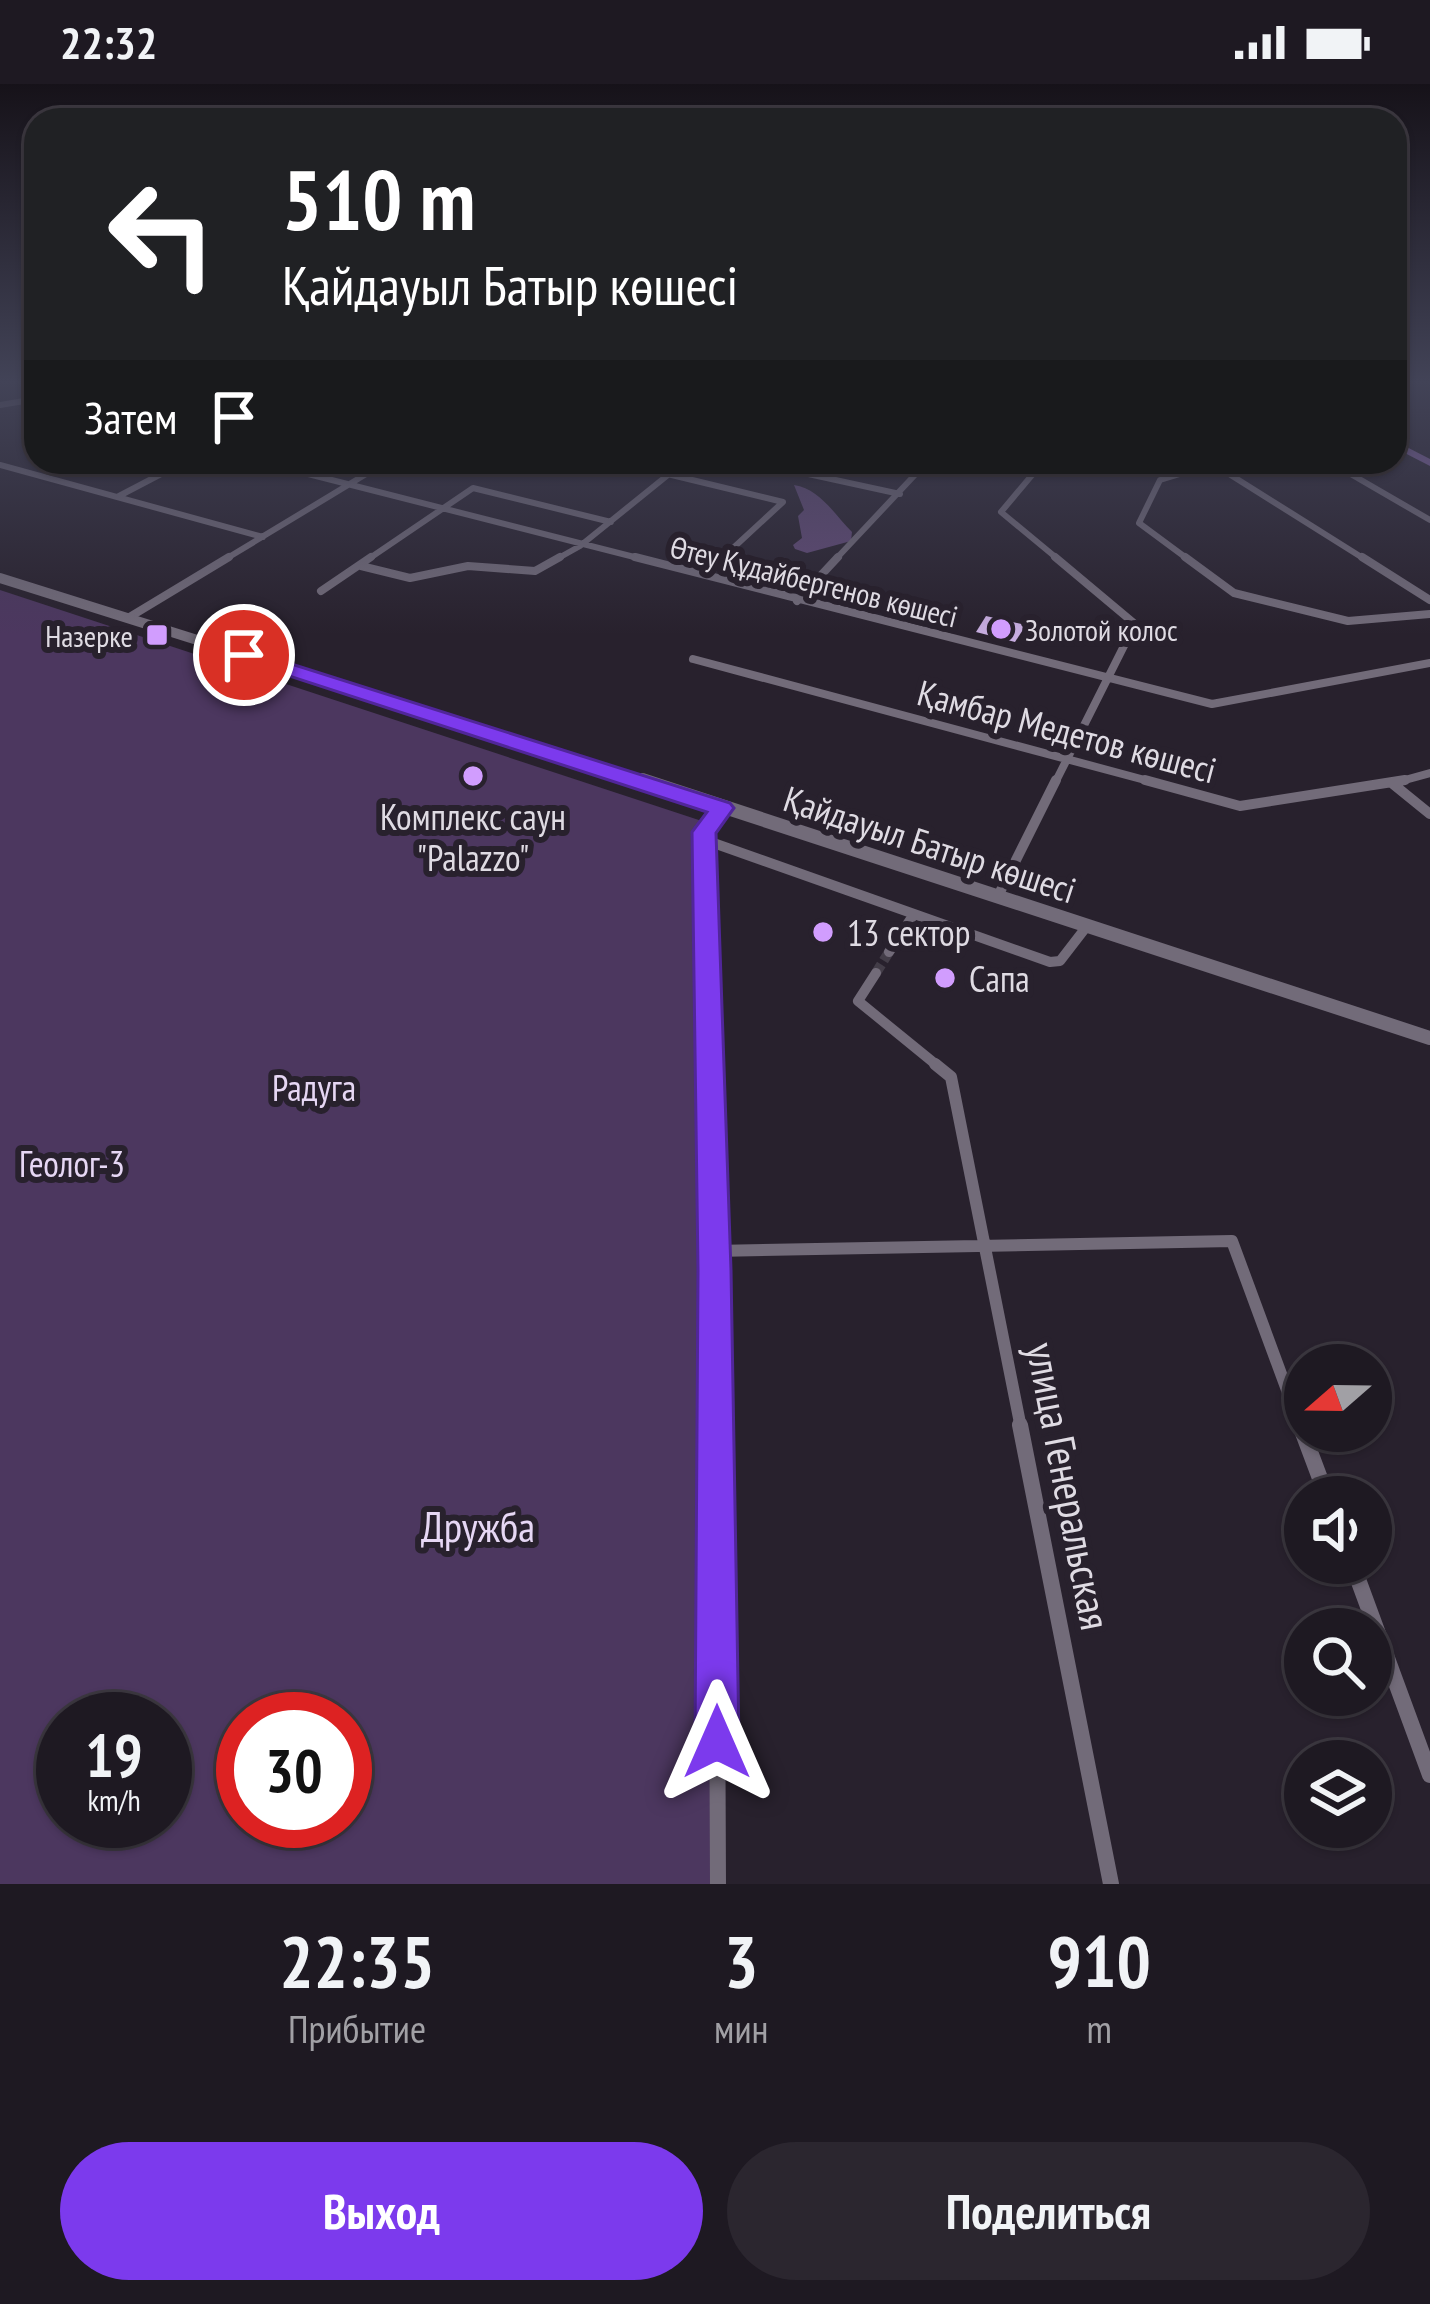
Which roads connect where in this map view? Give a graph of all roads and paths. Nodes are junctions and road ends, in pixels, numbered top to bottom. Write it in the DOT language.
graph roads {
  1 [pos="35,474"];
  2 [pos="161,474"];
  3 [pos="310,474"];
  4 [pos="365,474"];
  5 [pos="665,474"];
  6 [pos="805,474"];
  7 [pos="917,474"];
  8 [pos="1033,474"];
  9 [pos="1178,474"];
  10 [pos="1229,474"];
  11 [pos="1351,474"];
  12 [pos="669,475"];
  13 [pos="348,484"];
  14 [pos="900,494"];
  15 [pos="119,496"];
  16 [pos="440,509"];
  17 [pos="1430,520"];
  18 [pos="610,521"];
  19 [pos="263,537"];
  20 [pos="580,546"];
  21 [pos="731,550"];
  22 [pos="361,566"];
  23 [pos="0,578"];
  24 [pos="321,592"];
  25 [pos="1430,600"];
  26 [pos="797,602"];
  27 [pos="1430,614"];
  28 [pos="128,618"];
  29 [pos="693,659"];
  30 [pos="1430,663"];
  31 [pos="1108,680"];
  32 [pos="1066,757"];
  33 [pos="1430,773"];
  34 [pos="1393,784"];
  35 [pos="722,808"];
  36 [pos="1430,814"];
  37 [pos="705,840"];
  38 [pos="998,896"];
  39 [pos="914,914"];
  40 [pos="1087,926"];
  41 [pos="889,952"];
  42 [pos="876,973"];
  43 [pos="1430,1038"];
  44 [pos="984,1246"];
  45 [pos="714,1250"];
  46 [pos="1319,1476"];
  47 [pos="1360,1584"];
  48 [pos="1430,1775"];
  49 [pos="718,1884"];
  50 [pos="1111,1884"];
  1 -- 15 [label="street"];
  2 -- 15 [label="street"];
  3 -- 13 [label="street, Өтеу Құдайбергенов көшесі"];
  4 -- 13 [label="street"];
  5 -- 12 [label="street"];
  6 -- 14 [label="street"];
  7 -- 14 [label="street"];
  8 -- 31 [label="street"];
  9 -- 27 [label="street"];
  10 -- 25 [label="street"];
  11 -- 17 [label="street"];
  12 -- 18 [label="street"];
  12 -- 21 [label="street"];
  13 -- 16 [label="street, Өтеу Құдайбергенов көшесі"];
  13 -- 19 [label="street"];
  14 -- 26 [label="street"];
  15 -- 19 [label="street"];
  16 -- 18 [label="street"];
  16 -- 20 [label="street, Өтеу Құдайбергенов көшесі"];
  16 -- 22 [label="street"];
  18 -- 20 [label="street"];
  19 -- 28 [label="street"];
  20 -- 22 [label="street"];
  20 -- 26 [label="street, Өтеу Құдайбергенов көшесі"];
  22 -- 24 [label="street"];
  23 -- 28 [label="street, Қайдауыл Батыр көшесі"];
  26 -- 31 [label="street, Өтеу Құдайбергенов көшесі"];
  28 -- 35 [label="street, Қайдауыл Батыр көшесі"];
  29 -- 32 [label="street, Қамбар Медетов көшесі"];
  30 -- 31 [label="street, Өтеу Құдайбергенов көшесі"];
  31 -- 32 [label="street"];
  32 -- 34 [label="street, Қамбар Медетов көшесі"];
  32 -- 38 [label="street"];
  33 -- 34 [label="street, Қамбар Медетов көшесі"];
  34 -- 36 [label="street"];
  35 -- 37 [label="street"];
  35 -- 38 [label="street, Қайдауыл Батыр көшесі"];
  37 -- 39 [label="street"];
  37 -- 45 [label="street"];
  38 -- 40 [label="street, Қайдауыл Батыр көшесі"];
  39 -- 40 [label="street"];
  39 -- 41 [label="street"];
  40 -- 43 [label="street, Қайдауыл Батыр көшесі"];
  42 -- 44 [label="street, улица Генеральская"];
  44 -- 45 [label="street"];
  44 -- 46 [label="street"];
  44 -- 50 [label="street, улица Генеральская"];
  45 -- 49 [label="street"];
  47 -- 48 [label="street"];
}
